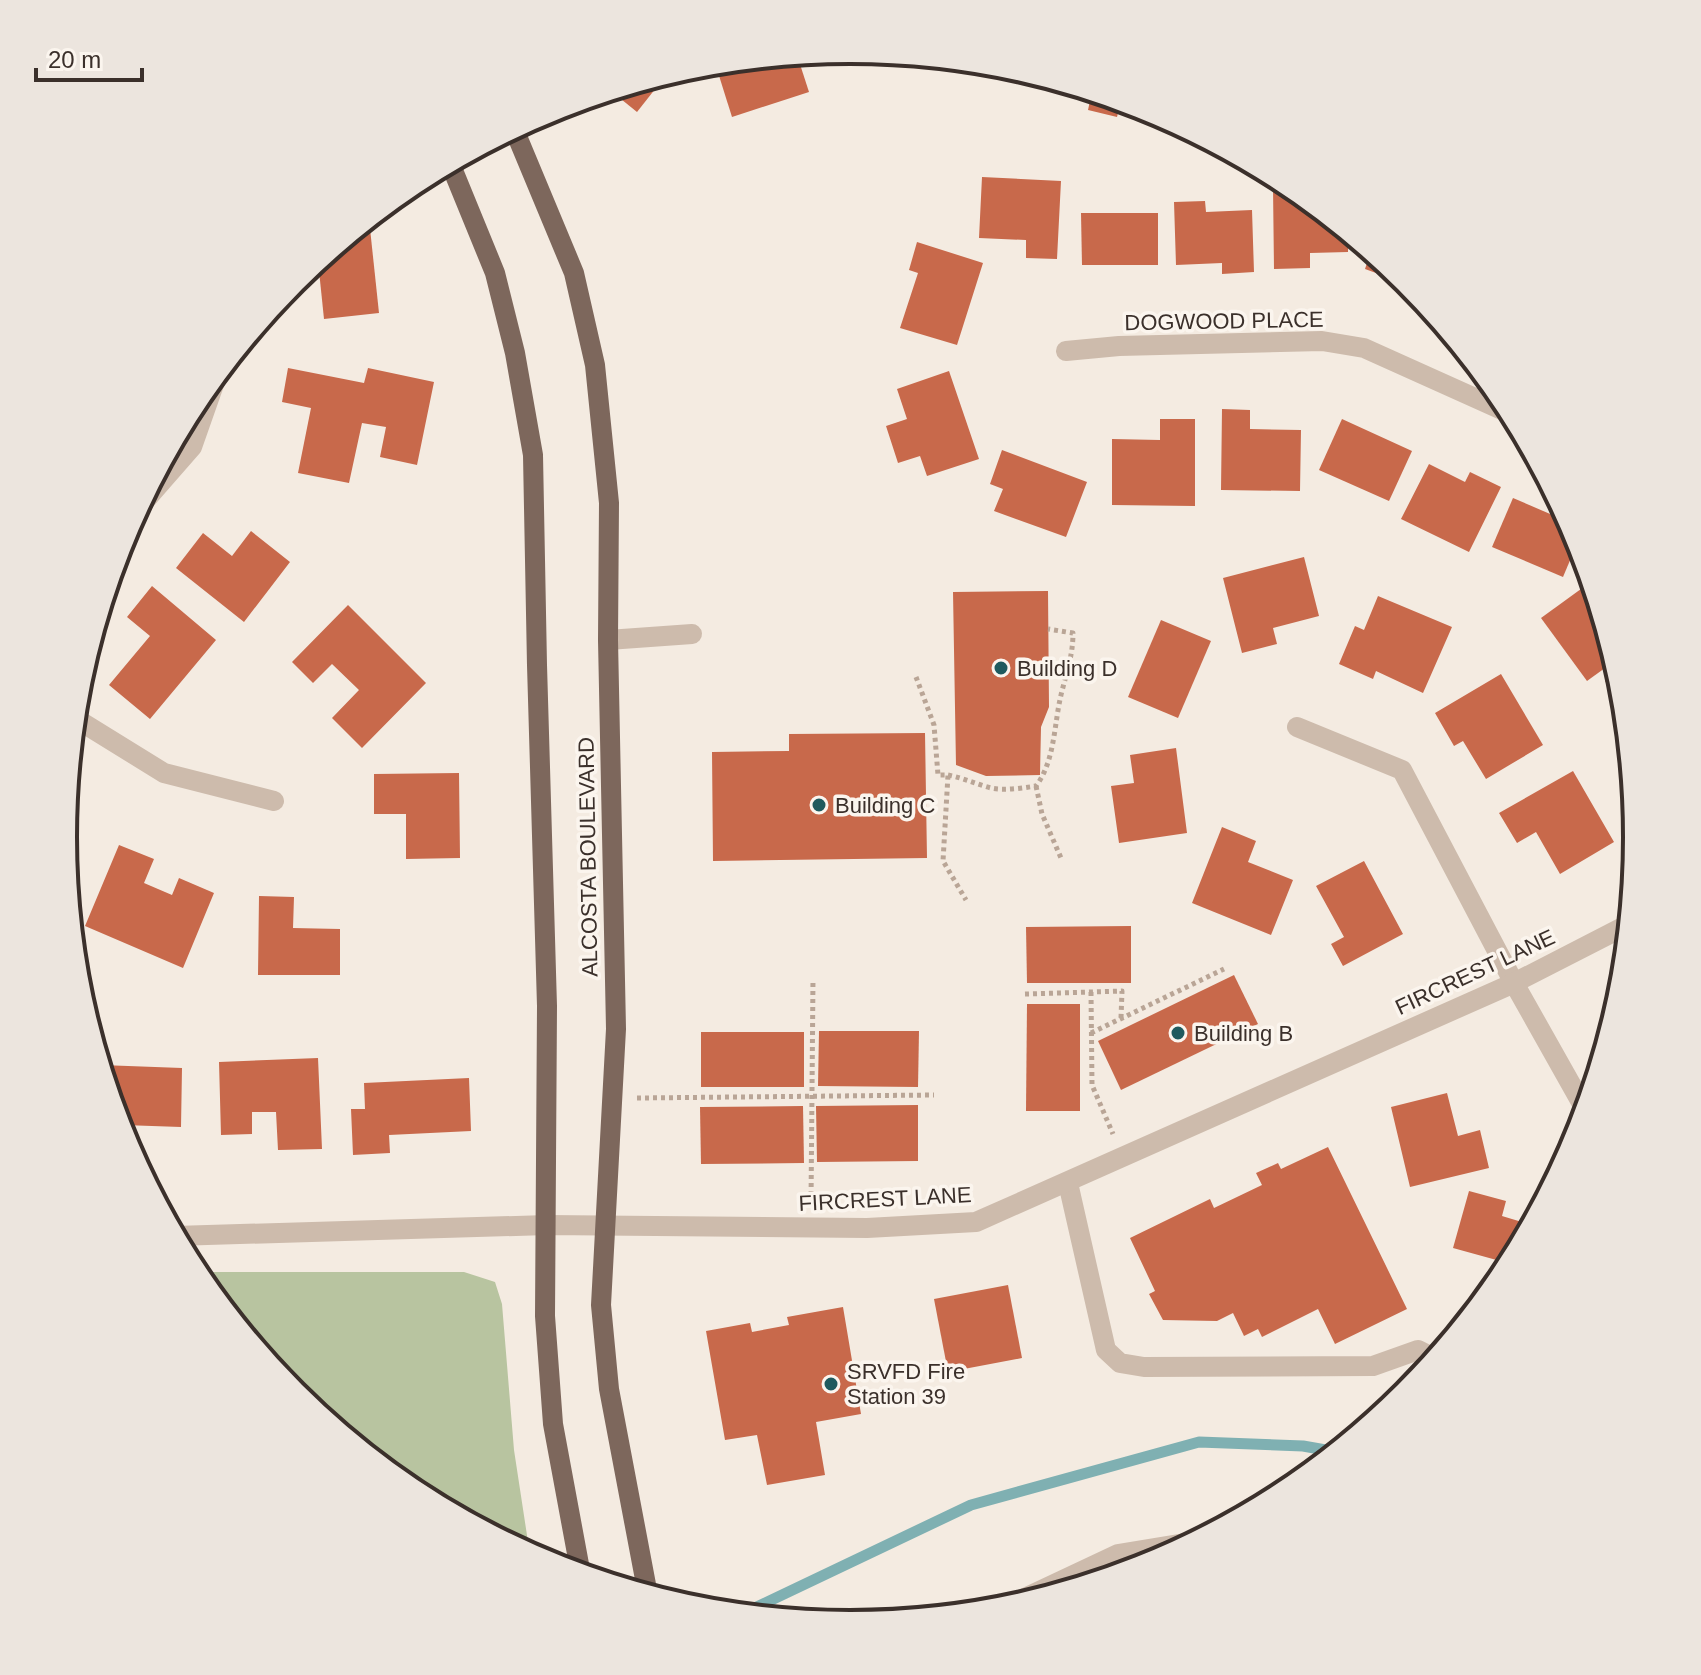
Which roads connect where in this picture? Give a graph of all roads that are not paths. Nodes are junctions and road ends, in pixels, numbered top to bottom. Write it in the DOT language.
graph roads {
  1 [pos="518,139"];
  2 [pos="454,174"];
  3 [pos="1066,351"];
  4 [pos="1492,406"];
  5 [pos="204,413"];
  6 [pos="169,474"];
  7 [pos="692,634"];
  8 [pos="608,640"];
  9 [pos="86,725"];
  10 [pos="1297,727"];
  11 [pos="274,801"];
  12 [pos="1618,930"];
  13 [pos="1514,983"];
  14 [pos="1579,1098"];
  15 [pos="1068,1183"];
  16 [pos="547,1225"];
  17 [pos="605,1225"];
  18 [pos="188,1236"];
  19 [pos="1426,1354"];
  20 [pos="1156,1548"];
  21 [pos="578,1561"];
  22 [pos="646,1584"];
  23 [pos="1055,1584"];
  1 -- 8 [label="main road, ALCOSTA BOULEVARD"];
  2 -- 16 [label="main road, ALCOSTA BOULEVARD"];
  3 -- 4 [label="street, DOGWOOD PLACE"];
  5 -- 6 [label="street"];
  7 -- 8 [label="street"];
  8 -- 17 [label="main road, ALCOSTA BOULEVARD"];
  9 -- 11 [label="street"];
  10 -- 13 [label="street"];
  12 -- 13 [label="street, FIRCREST LANE"];
  13 -- 14 [label="street"];
  13 -- 15 [label="street, FIRCREST LANE"];
  15 -- 17 [label="street, FIRCREST LANE"];
  15 -- 19 [label="street"];
  16 -- 17 [label="street, FIRCREST LANE"];
  16 -- 18 [label="street, FIRCREST LANE"];
  16 -- 21 [label="main road, ALCOSTA BOULEVARD"];
  17 -- 22 [label="main road, ALCOSTA BOULEVARD"];
  20 -- 23 [label="street"];
}
